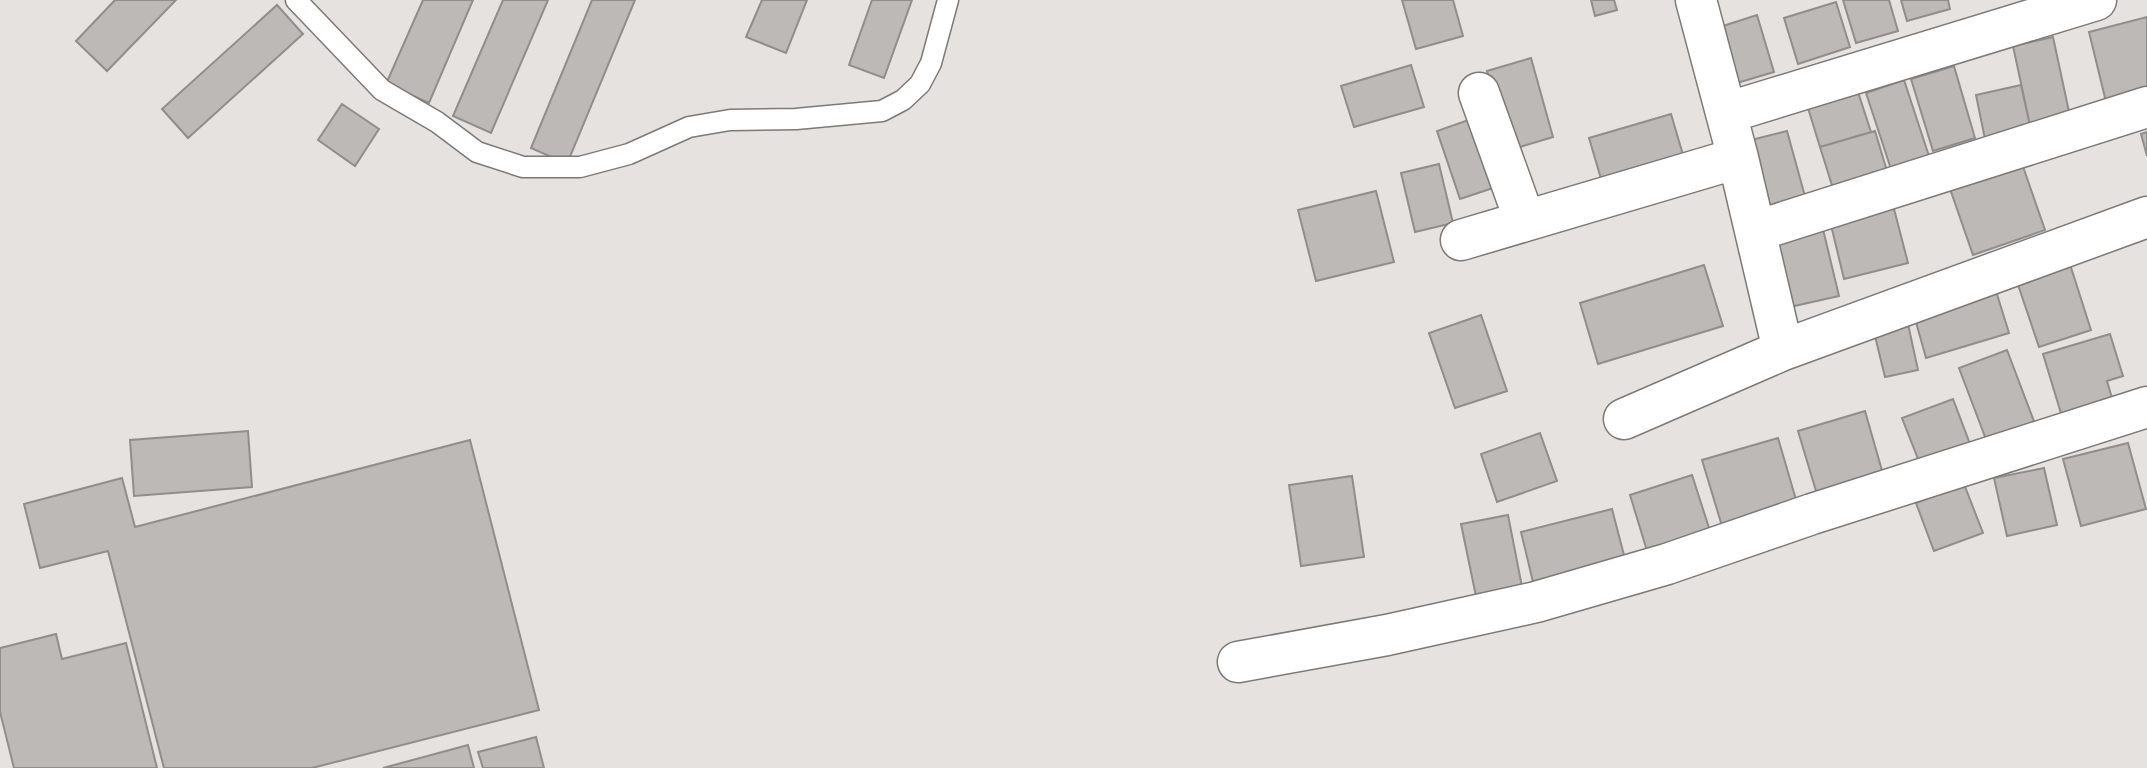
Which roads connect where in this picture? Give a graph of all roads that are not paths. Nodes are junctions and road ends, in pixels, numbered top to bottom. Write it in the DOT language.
graph roads {
  1 [pos="296,0"];
  2 [pos="948,0"];
  3 [pos="1696,0"];
  4 [pos="2096,0"];
  5 [pos="1479,93"];
  6 [pos="2147,107"];
  7 [pos="1726,113"];
  8 [pos="1738,158"];
  9 [pos="2147,217"];
  10 [pos="1525,221"];
  11 [pos="1756,231"];
  12 [pos="1461,240"];
  13 [pos="1783,350"];
  14 [pos="2147,407"];
  15 [pos="1624,419"];
  16 [pos="1238,662"];
  1 -- 2 [label="lane"];
  3 -- 7 [label="street"];
  4 -- 7 [label="street"];
  5 -- 10 [label="street"];
  6 -- 11 [label="street"];
  7 -- 8 [label="street"];
  8 -- 10 [label="street"];
  8 -- 11 [label="street"];
  9 -- 13 [label="street"];
  10 -- 12 [label="street"];
  11 -- 13 [label="street"];
  13 -- 15 [label="street"];
  14 -- 16 [label="street"];
}
